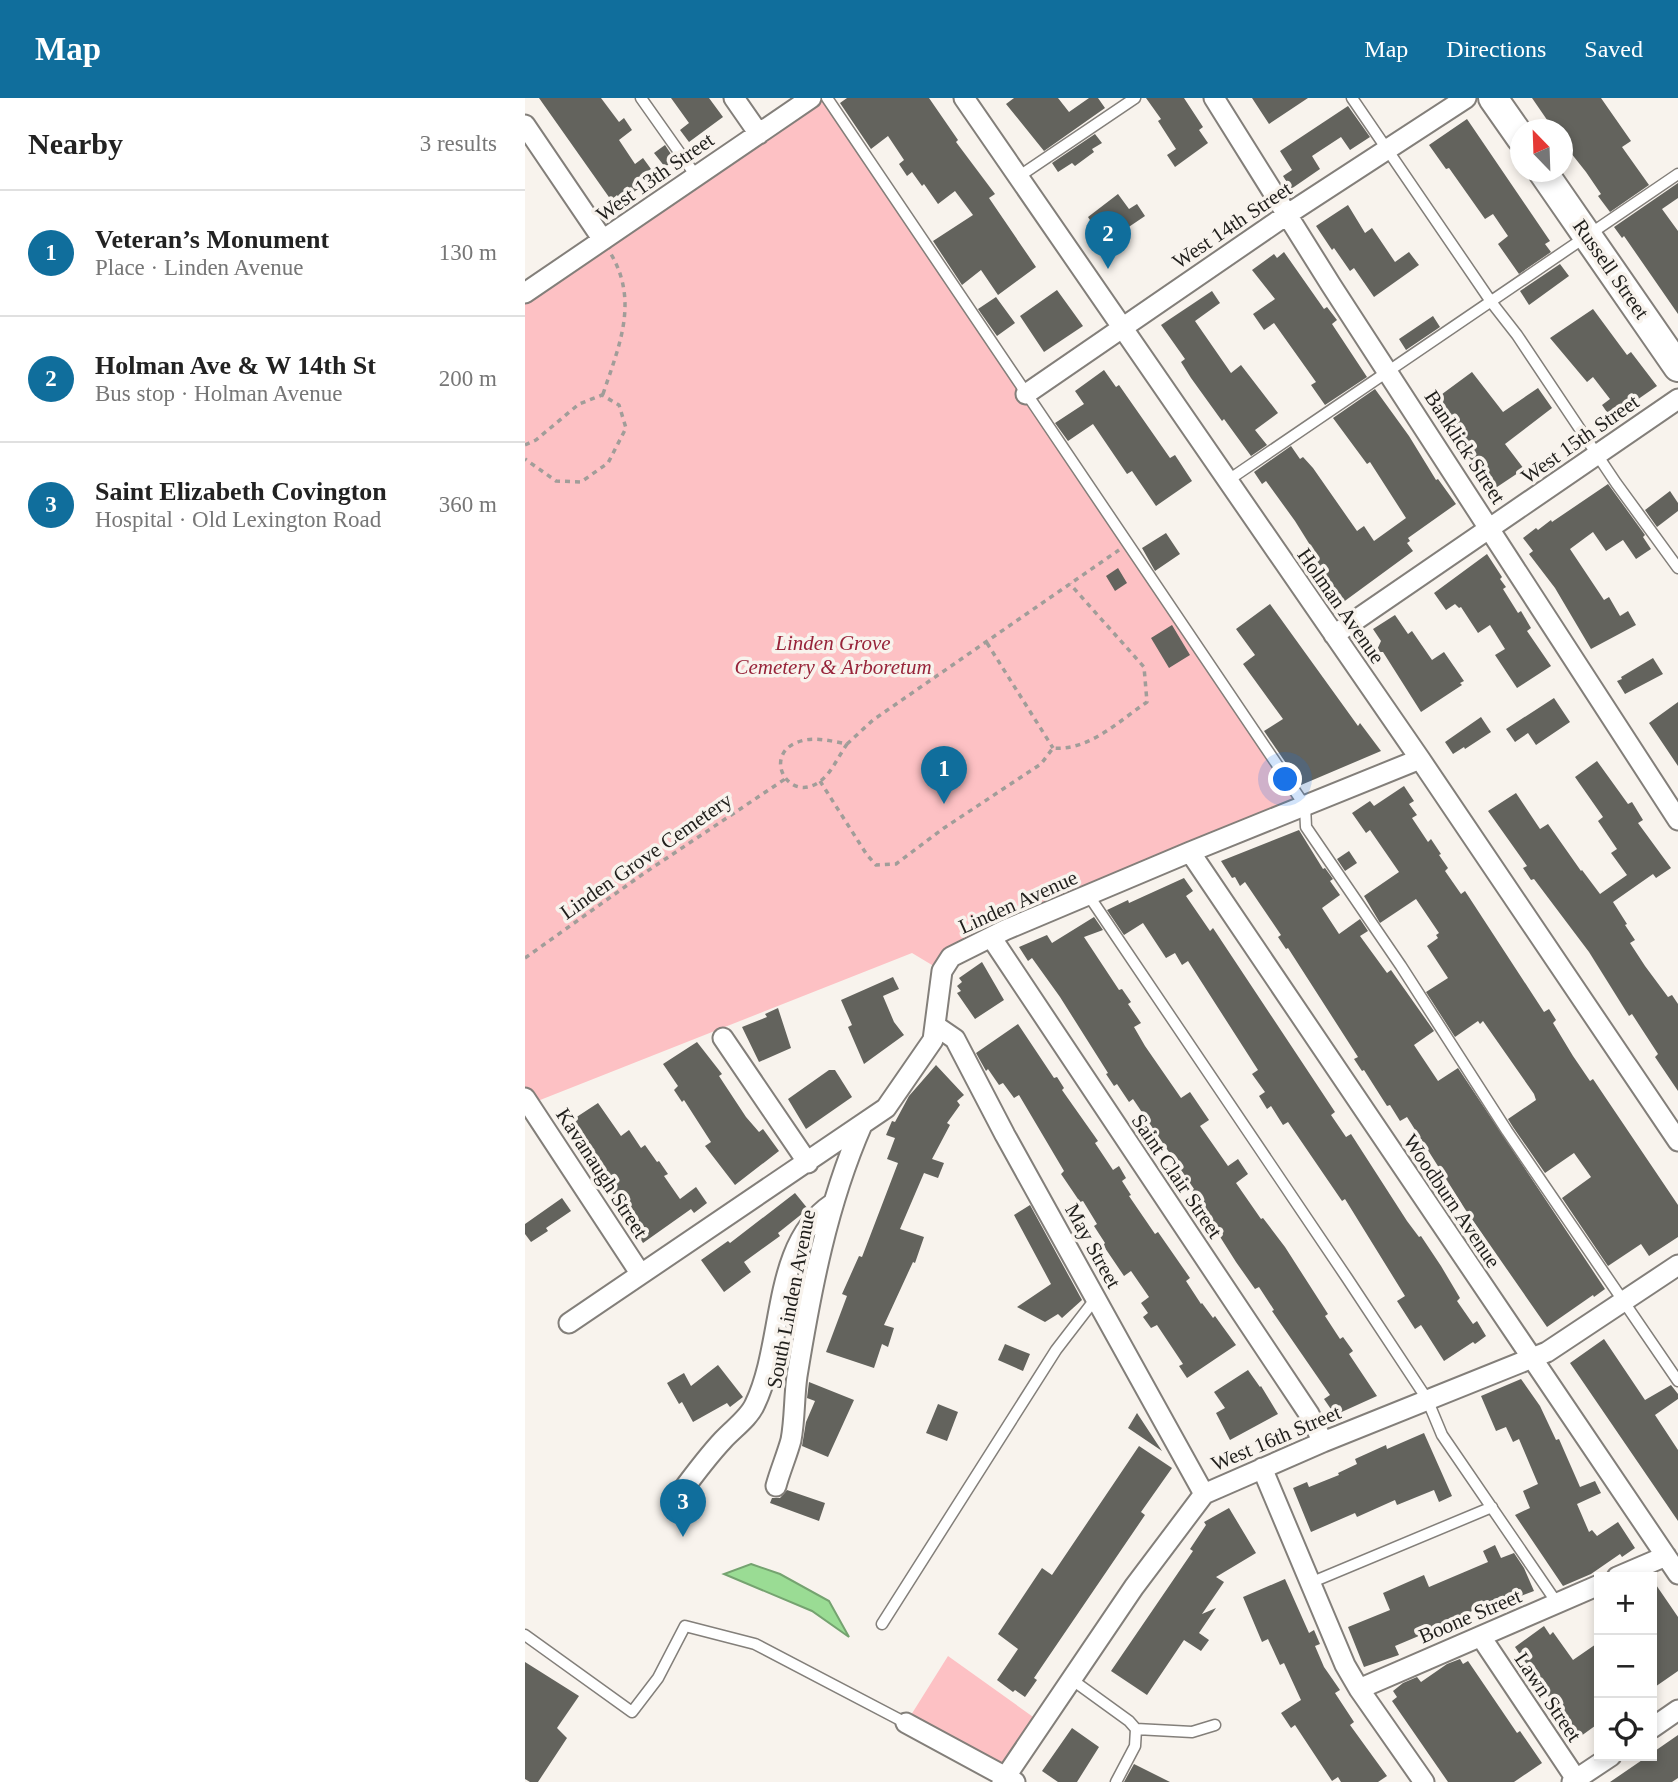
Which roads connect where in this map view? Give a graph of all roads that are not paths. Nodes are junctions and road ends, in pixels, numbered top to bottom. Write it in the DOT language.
graph roads {
  1 [pos="641,98"];
  2 [pos="734,98"];
  3 [pos="811,98"];
  4 [pos="827,98"];
  5 [pos="964,98"];
  6 [pos="1135,98"];
  7 [pos="1215,98"];
  8 [pos="1352,98"];
  9 [pos="1466,98"];
  10 [pos="1493,98"];
  11 [pos="1510,122"];
  12 [pos="525,125"];
  13 [pos="759,134"];
  14 [pos="1387,149"];
  15 [pos="1678,174"];
  16 [pos="696,176"];
  17 [pos="1018,177"];
  18 [pos="1550,182"];
  19 [pos="1288,214"];
  20 [pos="1588,237"];
  21 [pos="603,240"];
  22 [pos="525,293"];
  23 [pos="1492,303"];
  24 [pos="1122,328"];
  25 [pos="1678,367"];
  26 [pos="1389,372"];
  27 [pos="1027,394"];
  28 [pos="1678,399"];
  29 [pos="1598,455"];
  30 [pos="1227,482"];
  31 [pos="1490,528"];
  32 [pos="1678,568"];
  33 [pos="1334,635"];
  34 [pos="1420,760"];
  35 [pos="1305,806"];
  36 [pos="1678,820"];
  37 [pos="1190,852"];
  38 [pos="1089,895"];
  39 [pos="991,937"];
  40 [pos="936,1027"];
  41 [pos="723,1038"];
  42 [pos="527,1103"];
  43 [pos="863,1124"];
  44 [pos="1678,1141"];
  45 [pos="808,1163"];
  46 [pos="832,1204"];
  47 [pos="1678,1265"];
  48 [pos="640,1273"];
  49 [pos="1096,1298"];
  50 [pos="1624,1302"];
  51 [pos="569,1323"];
  52 [pos="1531,1358"];
  53 [pos="1678,1381"];
  54 [pos="1427,1399"];
  55 [pos="1322,1442"];
  56 [pos="1262,1468"];
  57 [pos="776,1486"];
  58 [pos="679,1494"];
  59 [pos="1204,1494"];
  60 [pos="1492,1507"];
  61 [pos="1666,1556"];
  62 [pos="1629,1572"];
  63 [pos="1678,1574"];
  64 [pos="1310,1583"];
  65 [pos="1594,1587"];
  66 [pos="1557,1603"];
  67 [pos="882,1624"];
  68 [pos="525,1635"];
  69 [pos="1481,1637"];
  70 [pos="1071,1679"];
  71 [pos="1359,1689"];
  72 [pos="1678,1710"];
  73 [pos="906,1723"];
  74 [pos="1215,1725"];
  75 [pos="1657,1725"];
  76 [pos="1136,1729"];
  77 [pos="1604,1761"];
  78 [pos="1008,1780"];
  79 [pos="1575,1781"];
  80 [pos="1116,1782"];
  81 [pos="1424,1782"];
  1 -- 16 [label="lane"];
  2 -- 13 [label="street"];
  3 -- 13 [label="street, West 13th Street"];
  4 -- 27 [label="lane"];
  5 -- 17 [label="street, Holman Avenue"];
  6 -- 17 [label="lane"];
  7 -- 19 [label="street, Banklick Street"];
  8 -- 14 [label="lane"];
  9 -- 14 [label="street, West 14th Street"];
  10 -- 11 [label="street"];
  12 -- 21 [label="street"];
  13 -- 16 [label="street, West 13th Street"];
  14 -- 19 [label="street, West 14th Street"];
  14 -- 23 [label="lane"];
  15 -- 20 [label="lane"];
  16 -- 21 [label="street, West 13th Street"];
  17 -- 24 [label="street, Holman Avenue"];
  18 -- 20 [label="street, Russell Street"];
  19 -- 24 [label="street, West 14th Street"];
  19 -- 26 [label="street, Banklick Street"];
  20 -- 23 [label="lane"];
  20 -- 25 [label="street, Russell Street"];
  21 -- 22 [label="street, West 13th Street"];
  23 -- 26 [label="lane"];
  23 -- 29 [label="lane"];
  24 -- 27 [label="street, West 14th Street"];
  24 -- 30 [label="street, Holman Avenue"];
  26 -- 30 [label="lane"];
  26 -- 31 [label="street, Banklick Street"];
  27 -- 35 [label="lane"];
  28 -- 29 [label="street, West 15th Street"];
  29 -- 31 [label="street, West 15th Street"];
  29 -- 32 [label="lane"];
  30 -- 33 [label="street, Holman Avenue"];
  31 -- 33 [label="street, West 15th Street"];
  31 -- 36 [label="street, Banklick Street"];
  33 -- 34 [label="street, Holman Avenue"];
  34 -- 35 [label="street, Linden Avenue"];
  34 -- 44 [label="street, Holman Avenue"];
  35 -- 37 [label="street, Linden Avenue"];
  35 -- 50 [label="lane"];
  37 -- 38 [label="street, Linden Avenue"];
  37 -- 52 [label="street, Woodburn Avenue"];
  38 -- 39 [label="street, Linden Avenue"];
  38 -- 54 [label="lane"];
  39 -- 40 [label="street, Linden Avenue"];
  39 -- 55 [label="street, Saint Clair Street"];
  40 -- 43 [label="street, Linden Avenue"];
  40 -- 49 [label="street, May Street"];
  41 -- 45 [label="street"];
  42 -- 48 [label="street, Kavanaugh Street"];
  43 -- 45 [label="street, Linden Avenue"];
  43 -- 46 [label="street, South Linden Avenue"];
  45 -- 48 [label="street, Linden Avenue"];
  46 -- 57 [label="street, South Linden Avenue"];
  46 -- 58 [label="street"];
  47 -- 50 [label="street, West 16th Street"];
  48 -- 51 [label="street, Linden Avenue"];
  49 -- 59 [label="street, May Street"];
  49 -- 67 [label="lane"];
  50 -- 52 [label="street, West 16th Street"];
  50 -- 53 [label="lane"];
  52 -- 54 [label="street, West 16th Street"];
  52 -- 61 [label="street, Woodburn Avenue"];
  54 -- 55 [label="street, West 16th Street"];
  54 -- 60 [label="lane"];
  55 -- 56 [label="street, West 16th Street"];
  56 -- 59 [label="street, West 16th Street"];
  56 -- 64 [label="street"];
  59 -- 70 [label="street, West 16th Street"];
  60 -- 64 [label="lane"];
  60 -- 66 [label="lane"];
  61 -- 62 [label="street"];
  61 -- 63 [label="street, Woodburn Avenue"];
  64 -- 71 [label="street"];
  65 -- 66 [label="street, Boone Street"];
  66 -- 69 [label="street, Boone Street"];
  68 -- 73 [label="lane"];
  69 -- 71 [label="street, Boone Street"];
  69 -- 79 [label="street, Lawn Street"];
  70 -- 76 [label="lane"];
  70 -- 78 [label="street, West 16th Street"];
  71 -- 81 [label="street"];
  72 -- 75 [label="street"];
  73 -- 78 [label="street"];
  74 -- 76 [label="lane"];
  76 -- 80 [label="lane"];
  77 -- 79 [label="street"];
}
